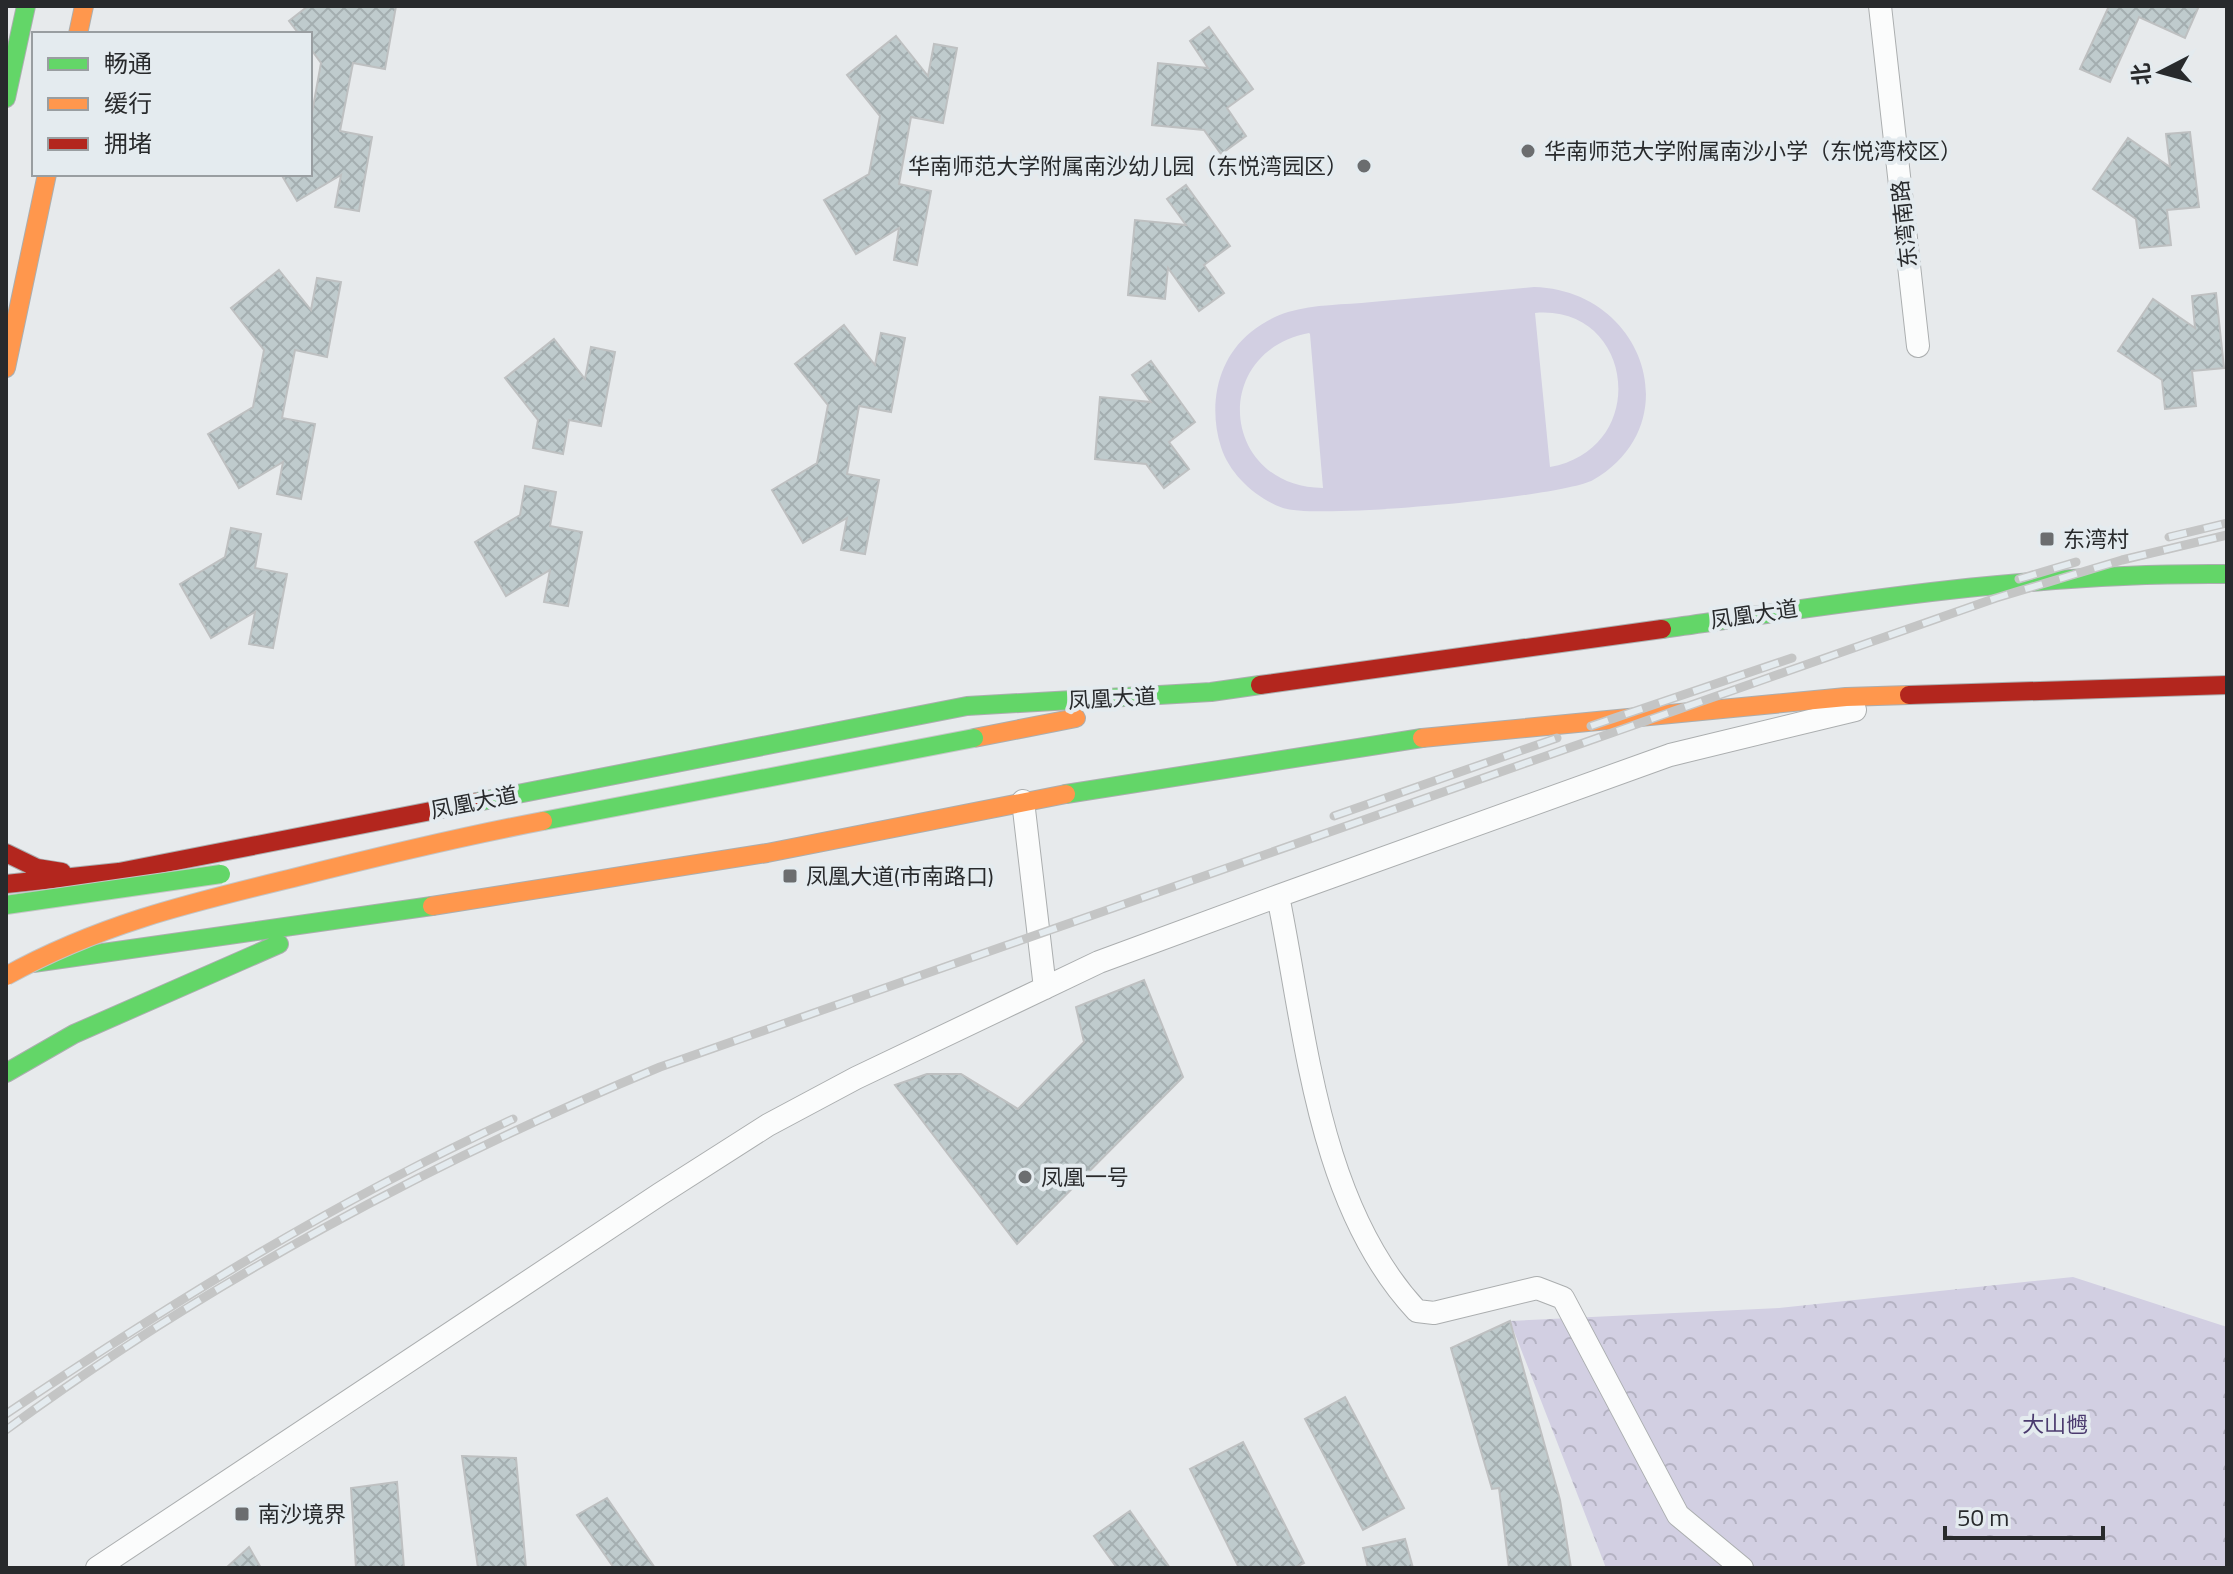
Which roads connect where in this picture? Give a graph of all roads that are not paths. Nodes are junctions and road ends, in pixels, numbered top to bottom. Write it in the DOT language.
graph roads {
  1 [pos="26,6"];
  2 [pos="84,6"];
  3 [pos="1880,6"];
  4 [pos="78,32"];
  5 [pos="6,98"];
  6 [pos="47,176"];
  7 [pos="1918,346"];
  8 [pos="6,368"];
  9 [pos="2227,574"];
  10 [pos="2227,685"];
  11 [pos="1211,692"];
  12 [pos="1945,696"];
  13 [pos="1023,801"];
  14 [pos="459,837"];
  15 [pos="6,853"];
  16 [pos="119,872"];
  17 [pos="83,877"];
  18 [pos="6,884"];
  19 [pos="1278,896"];
  20 [pos="6,905"];
  21 [pos="329,922"];
  22 [pos="123,953"];
  23 [pos="6,966"];
  24 [pos="6,976"];
  25 [pos="1045,988"];
  26 [pos="6,1073"];
  27 [pos="109,1565"];
  28 [pos="1742,1568"];
  1 -- 5 [label="main road"];
  2 -- 4 [label="main road"];
  3 -- 7 [label="street, 东湾南路"];
  6 -- 8 [label="main road"];
  9 -- 11 [label="main road, 凤凰大道"];
  10 -- 12 [label="main road"];
  11 -- 14 [label="main road, bridge"];
  11 -- 16 [label="main road, 凤凰大道"];
  12 -- 13 [label="main road"];
  12 -- 19 [label="street"];
  13 -- 21 [label="main road"];
  13 -- 25 [label="street"];
  14 -- 20 [label="main road, bridge"];
  14 -- 24 [label="main road, bridge"];
  15 -- 17 [label="main road"];
  16 -- 17 [label="main road, 凤凰大道"];
  16 -- 22 [label="main road"];
  17 -- 18 [label="main road, 凤凰大道"];
  19 -- 25 [label="street"];
  19 -- 28 [label="street"];
  21 -- 22 [label="main road"];
  21 -- 26 [label="main road"];
  22 -- 23 [label="main road"];
  25 -- 27 [label="street"];
}
